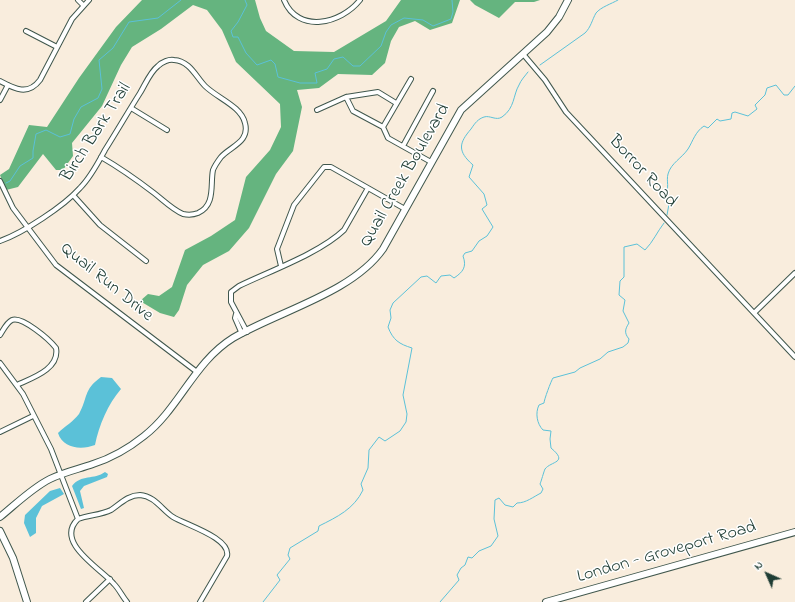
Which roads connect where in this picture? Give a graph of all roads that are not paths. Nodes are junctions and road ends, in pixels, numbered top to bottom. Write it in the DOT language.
graph roads {
  1 [pos="78,0"];
  2 [pos="89,0"];
  3 [pos="284,0"];
  4 [pos="360,0"];
  5 [pos="568,0"];
  6 [pos="83,5"];
  7 [pos="26,31"];
  8 [pos="57,47"];
  9 [pos="523,54"];
  10 [pos="411,79"];
  11 [pos="0,82"];
  12 [pos="8,85"];
  13 [pos="433,91"];
  14 [pos="346,97"];
  15 [pos="0,100"];
  16 [pos="396,104"];
  17 [pos="131,108"];
  18 [pos="317,110"];
  19 [pos="383,127"];
  20 [pos="167,130"];
  21 [pos="403,146"];
  22 [pos="101,157"];
  23 [pos="431,162"];
  24 [pos="0,181"];
  25 [pos="368,188"];
  26 [pos="73,195"];
  27 [pos="405,209"];
  28 [pos="28,228"];
  29 [pos="0,241"];
  30 [pos="146,261"];
  31 [pos="281,266"];
  32 [pos="795,273"];
  33 [pos="754,312"];
  34 [pos="244,333"];
  35 [pos="0,335"];
  36 [pos="795,357"];
  37 [pos="0,363"];
  38 [pos="197,372"];
  39 [pos="17,385"];
  40 [pos="33,416"];
  41 [pos="0,432"];
  42 [pos="61,474"];
  43 [pos="0,518"];
  44 [pos="78,519"];
  45 [pos="0,531"];
  46 [pos="795,532"];
  47 [pos="110,579"];
  48 [pos="27,602"];
  49 [pos="86,602"];
  50 [pos="127,602"];
  51 [pos="200,602"];
  52 [pos="546,602"];
  1 -- 6 [label="street"];
  2 -- 6 [label="street"];
  3 -- 4 [label="street"];
  5 -- 9 [label="street"];
  6 -- 8 [label="street"];
  7 -- 8 [label="street"];
  8 -- 12 [label="street"];
  9 -- 23 [label="street, Quail Creek Boulevard"];
  9 -- 33 [label="street, Borror Road"];
  10 -- 16 [label="street"];
  11 -- 12 [label="street"];
  12 -- 15 [label="street"];
  13 -- 21 [label="street"];
  14 -- 16 [label="street"];
  14 -- 18 [label="street"];
  14 -- 19 [label="street"];
  16 -- 19 [label="street"];
  17 -- 20 [label="street"];
  17 -- 22 [label="street, Birch Bark Trail"];
  17 -- 22 [label="street, Birch Bark Trail"];
  19 -- 21 [label="street"];
  21 -- 23 [label="street"];
  22 -- 26 [label="street, Birch Bark Trail"];
  23 -- 27 [label="street, Quail Creek Boulevard"];
  24 -- 28 [label="street, Quail Run Drive"];
  25 -- 27 [label="street"];
  25 -- 31 [label="street"];
  25 -- 31 [label="street"];
  26 -- 28 [label="street, Birch Bark Trail"];
  26 -- 30 [label="street"];
  27 -- 34 [label="street, Quail Creek Boulevard"];
  28 -- 29 [label="street, Birch Bark Trail"];
  28 -- 38 [label="street, Quail Run Drive"];
  31 -- 34 [label="street"];
  32 -- 33 [label="street"];
  33 -- 36 [label="street, Borror Road"];
  34 -- 38 [label="street, Quail Creek Boulevard"];
  35 -- 39 [label="street"];
  37 -- 39 [label="street"];
  38 -- 42 [label="street, Quail Creek Boulevard"];
  39 -- 40 [label="street"];
  40 -- 41 [label="street"];
  40 -- 42 [label="street"];
  42 -- 43 [label="street, Quail Creek Boulevard"];
  42 -- 44 [label="street"];
  44 -- 47 [label="street"];
  44 -- 51 [label="street"];
  45 -- 48 [label="street"];
  46 -- 52 [label="street, London - Groveport Road"];
  47 -- 49 [label="street"];
  47 -- 50 [label="street"];
}
